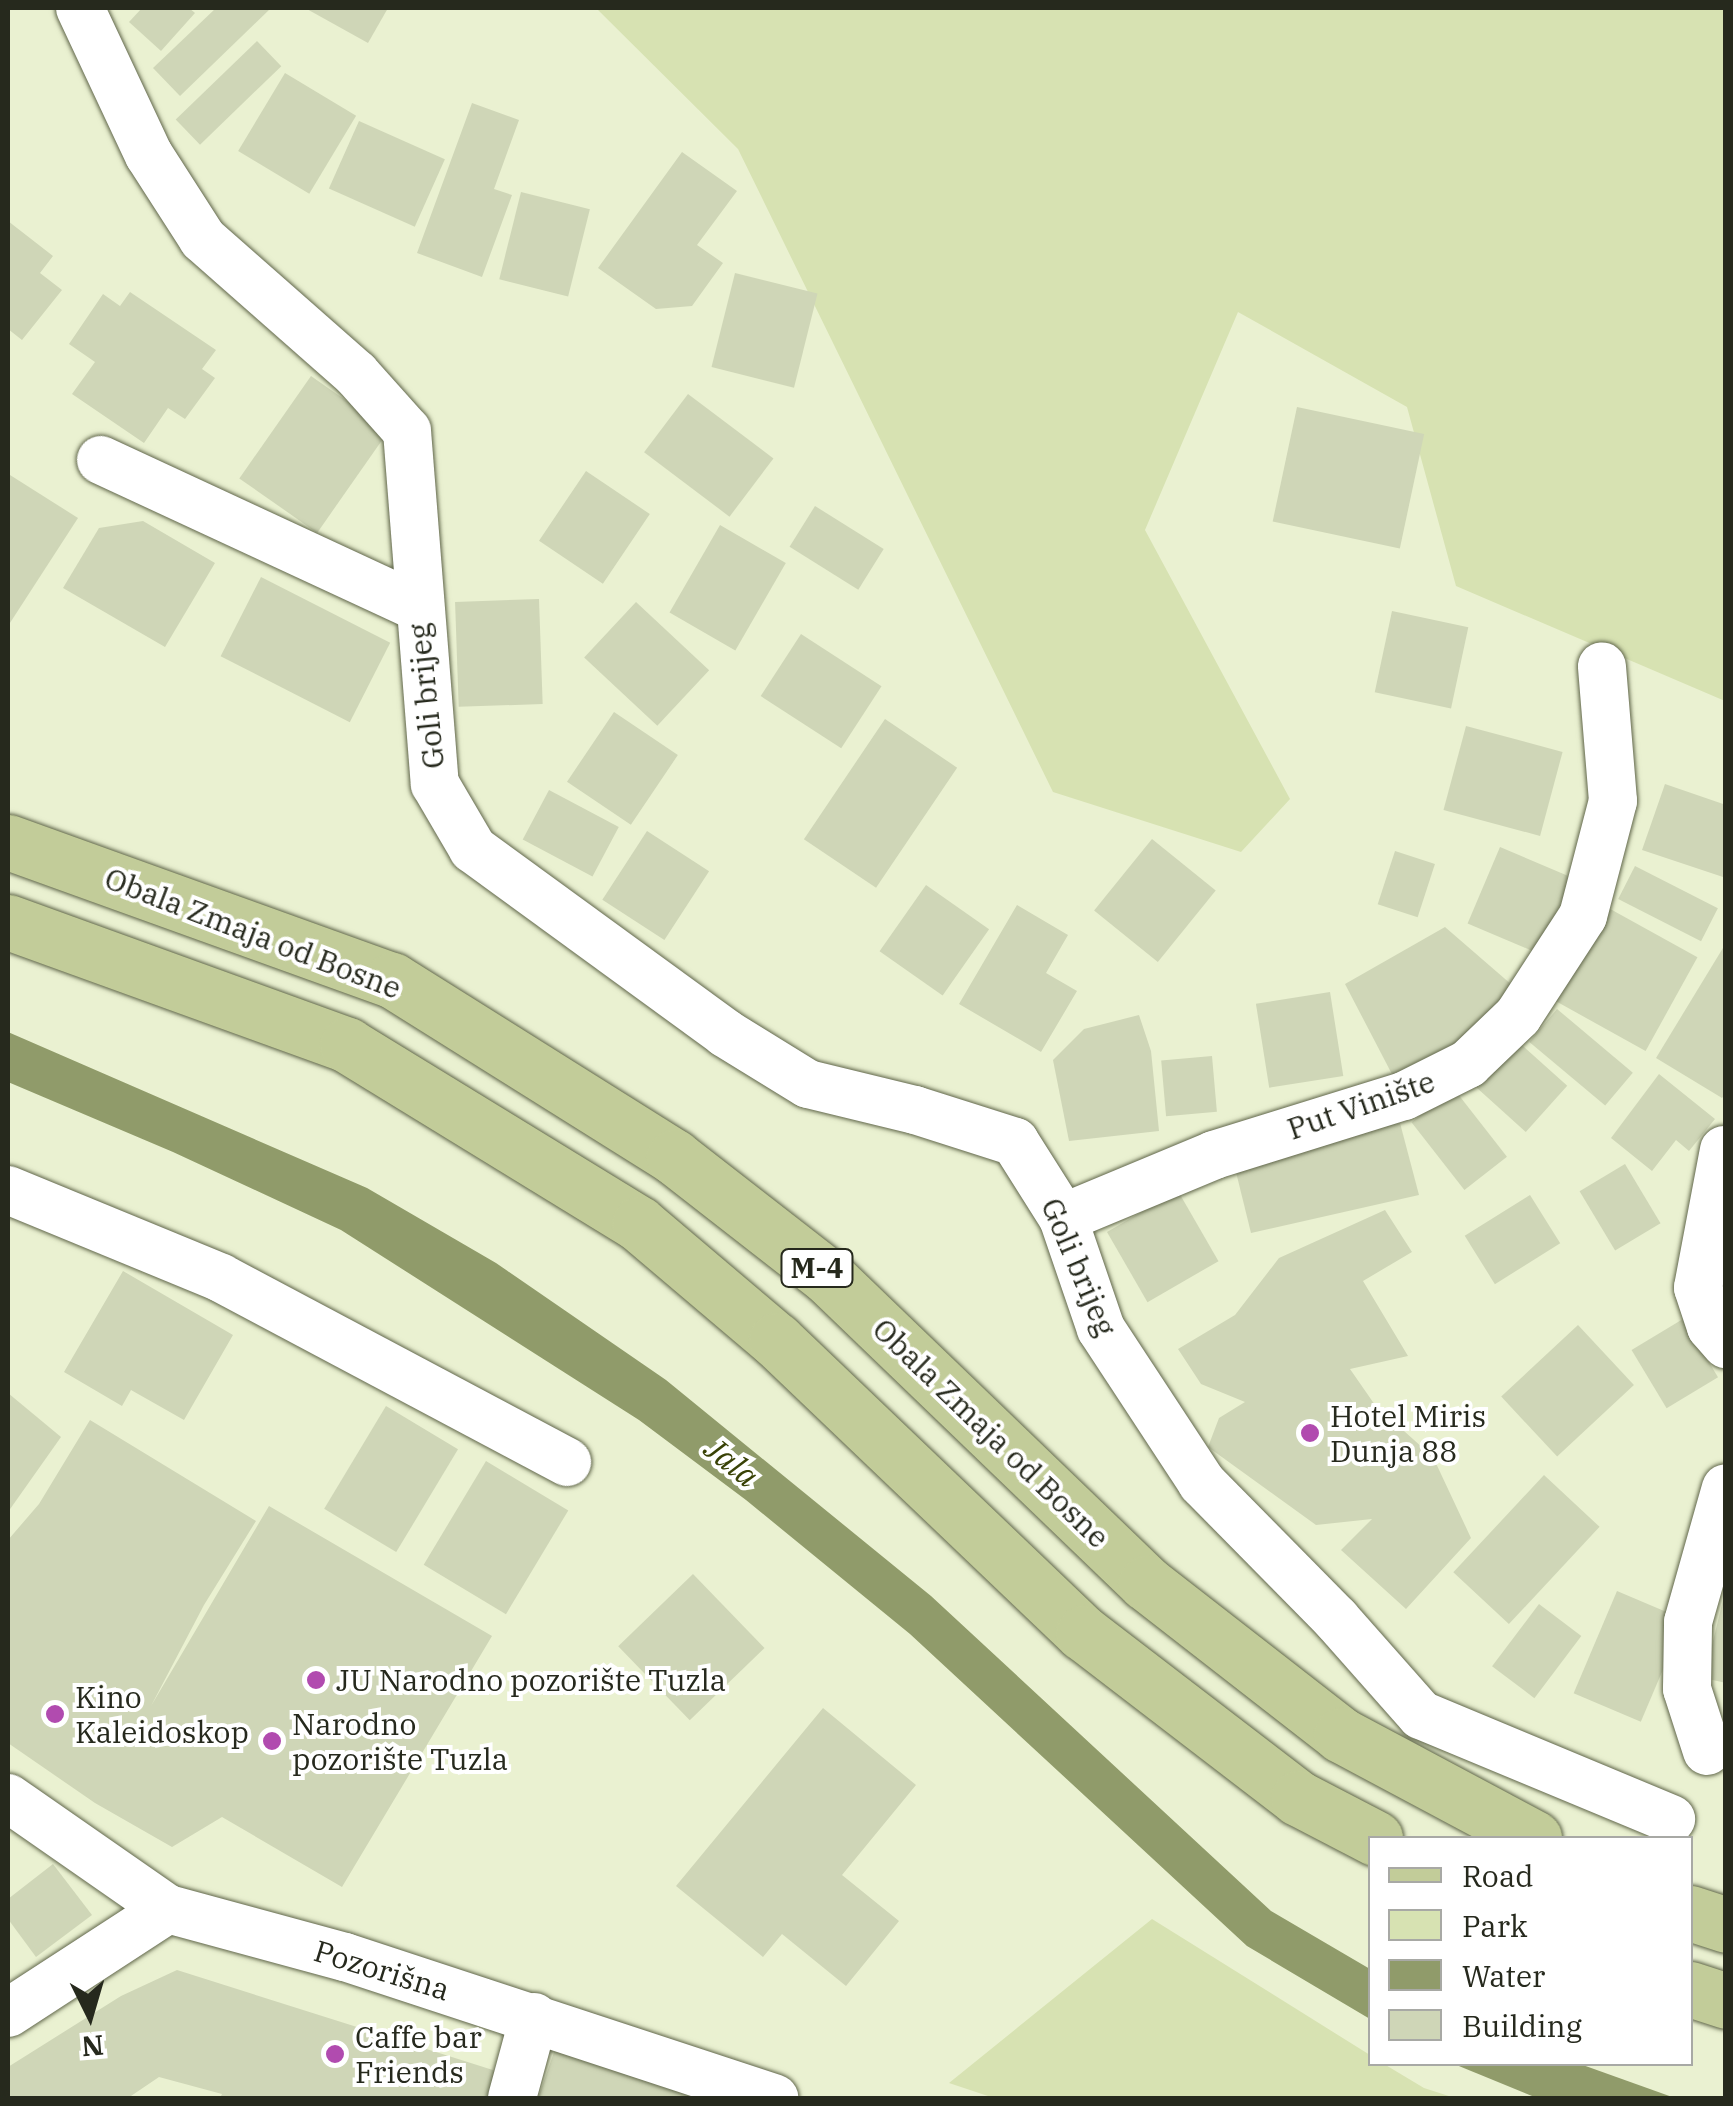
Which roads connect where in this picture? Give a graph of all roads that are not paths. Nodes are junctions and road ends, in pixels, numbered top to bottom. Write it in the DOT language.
graph roads {
  1 [pos="80,8"];
  2 [pos="101,460"];
  3 [pos="418,607"];
  4 [pos="1602,666"];
  5 [pos="8,842"];
  6 [pos="8,922"];
  7 [pos="1724,1150"];
  8 [pos="8,1190"];
  9 [pos="1064,1218"];
  10 [pos="1726,1344"];
  11 [pos="567,1462"];
  12 [pos="1726,1488"];
  13 [pos="1716,1752"];
  14 [pos="8,1798"];
  15 [pos="1666,1828"];
  16 [pos="1370,1836"];
  17 [pos="1530,1836"];
  18 [pos="168,1909"];
  19 [pos="1693,1914"];
  20 [pos="1726,1925"];
  21 [pos="1693,1990"];
  22 [pos="1726,2002"];
  23 [pos="8,2013"];
  24 [pos="534,2016"];
  25 [pos="512,2098"];
  26 [pos="774,2098"];
  1 -- 3 [label="street, Goli brijeg"];
  2 -- 3 [label="street, Goli brijeg"];
  3 -- 9 [label="street, Goli brijeg"];
  4 -- 9 [label="street, Put Vinište"];
  5 -- 17 [label="main road, Obala Zmaja od Bosne / M-4"];
  6 -- 16 [label="main road, M-4"];
  7 -- 10 [label="street"];
  8 -- 11 [label="street"];
  9 -- 15 [label="street, Goli brijeg"];
  12 -- 13 [label="street"];
  13 -- 15 [label="street"];
  14 -- 18 [label="street, Pozorišna"];
  18 -- 23 [label="street"];
  18 -- 24 [label="street, Pozorišna"];
  19 -- 20 [label="main road"];
  21 -- 22 [label="main road"];
  24 -- 25 [label="street"];
  24 -- 26 [label="street, Pozorišna"];
}
